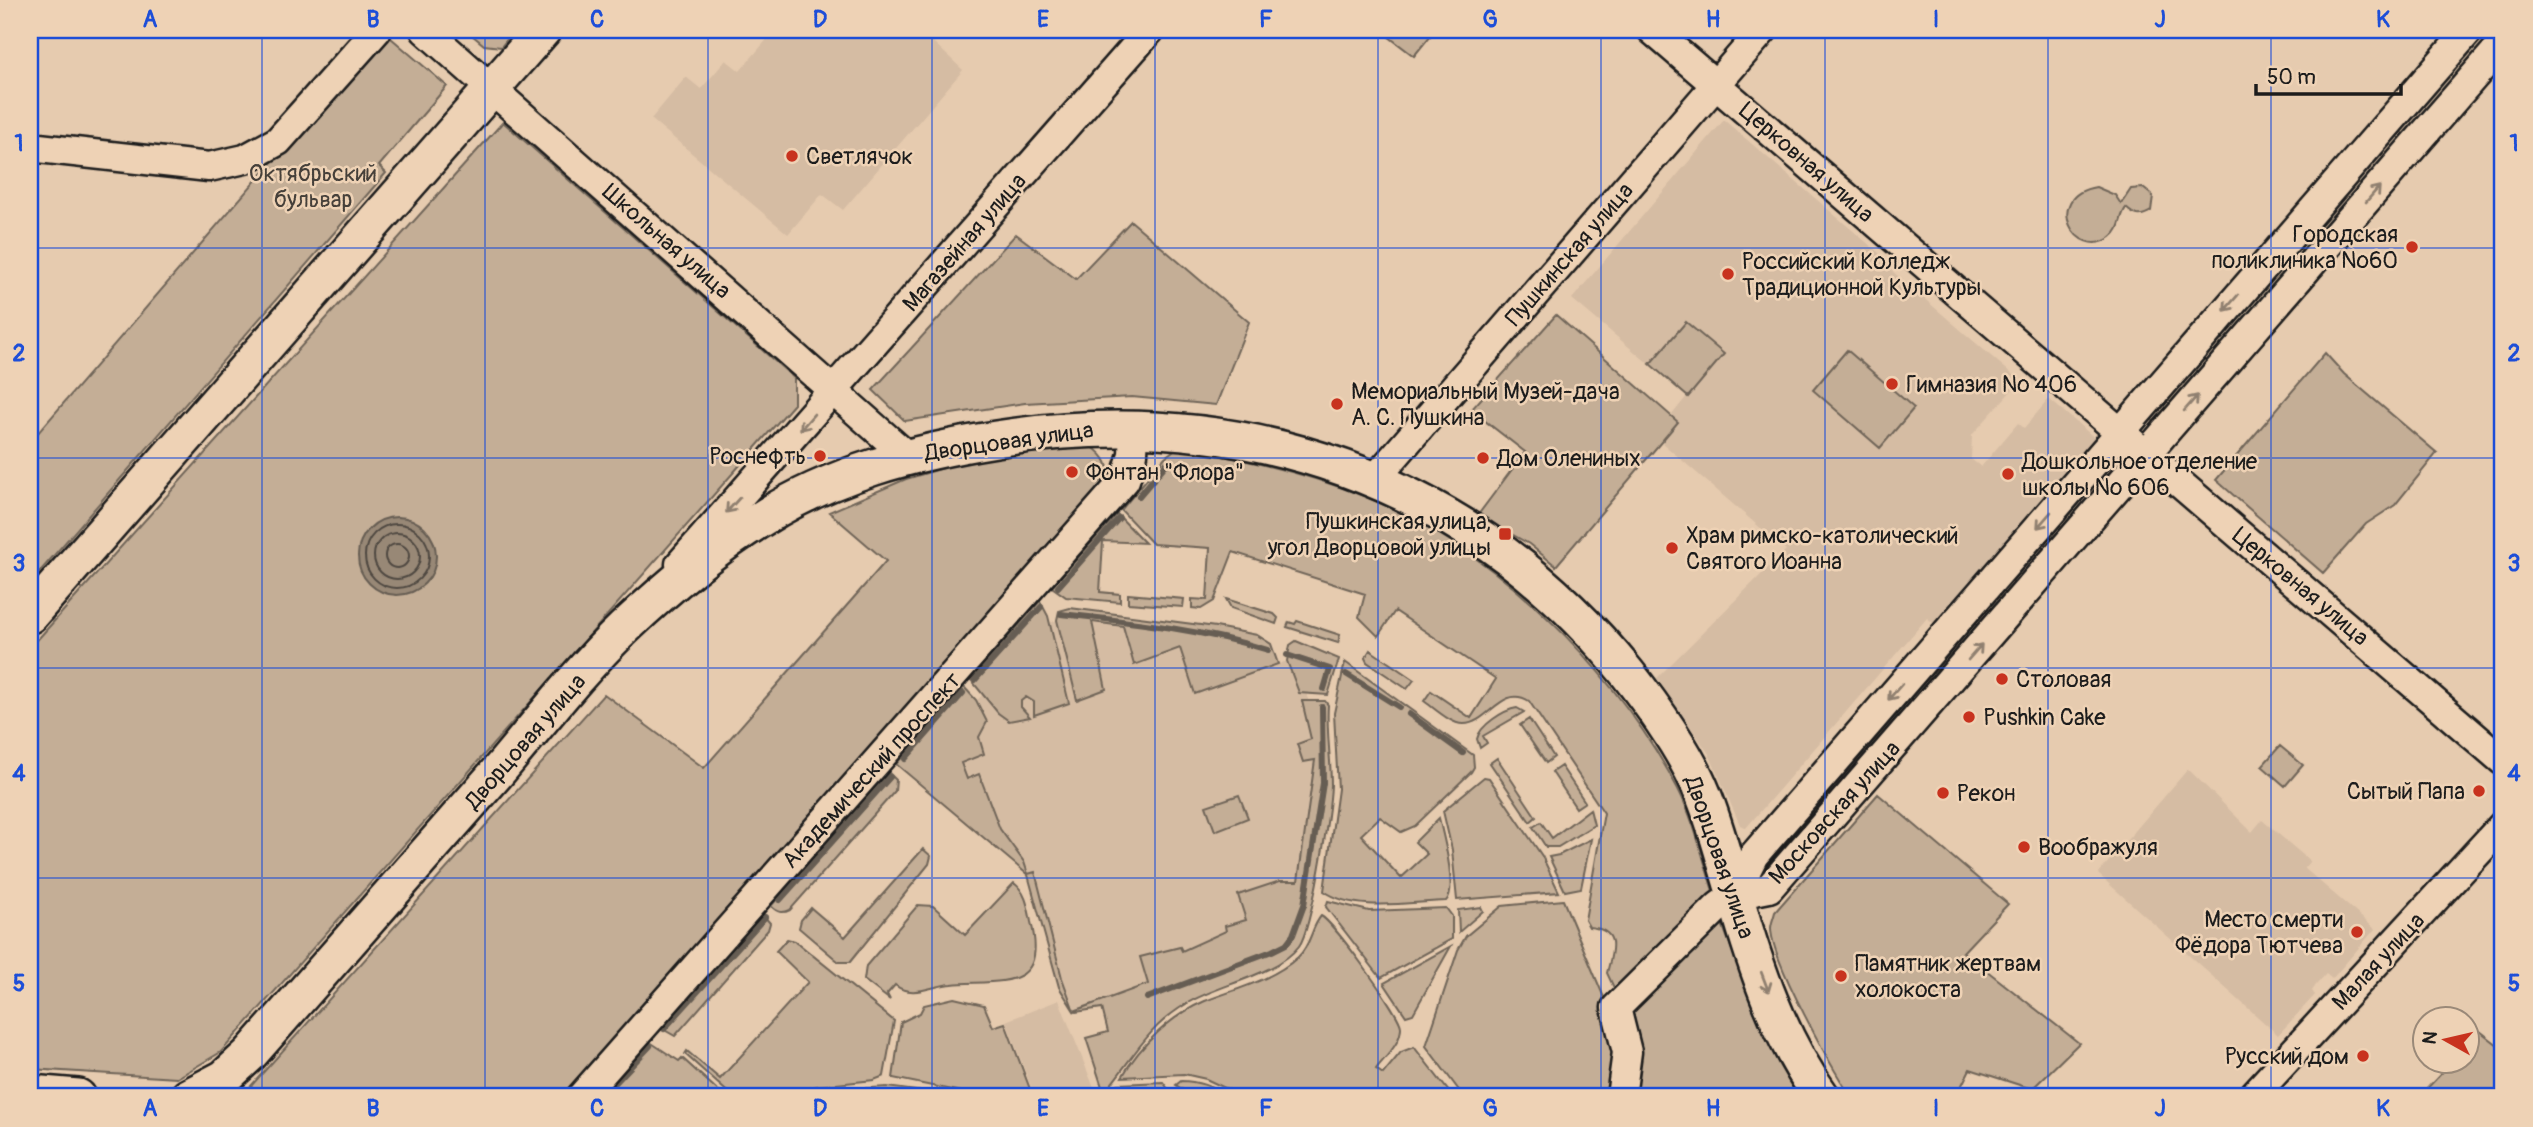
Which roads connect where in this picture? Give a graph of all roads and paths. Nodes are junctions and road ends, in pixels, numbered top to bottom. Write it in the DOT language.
graph roads {
  1 [pos="377,30"];
  2 [pos="425,30"];
  3 [pos="542,30"];
  4 [pos="1150,30"];
  5 [pos="1652,30"];
  6 [pos="1763,30"];
  7 [pos="2469,30"];
  8 [pos="2503,43"];
  9 [pos="1717,83"];
  10 [pos="493,88"];
  11 [pos="30,147"];
  12 [pos="835,389"];
  13 [pos="1134,429"];
  14 [pos="2120,432"];
  15 [pos="779,454"];
  16 [pos="2146,454"];
  17 [pos="907,456"];
  18 [pos="1375,479"];
  19 [pos="808,494"];
  20 [pos="30,615"];
  21 [pos="623,629"];
  22 [pos="2503,761"];
  23 [pos="2503,825"];
  24 [pos="1734,895"];
  25 [pos="30,1093"];
  26 [pos="78,1097"];
  27 [pos="188,1097"];
  28 [pos="581,1097"];
  29 [pos="1621,1097"];
  30 [pos="1822,1097"];
  31 [pos="2252,1097"];
  1 -- 11 [label="street"];
  2 -- 10 [label="street, Школьная улица"];
  3 -- 10 [label="main road"];
  4 -- 12 [label="street, Магазейная улица"];
  5 -- 9 [label="street, Церковная улица"];
  6 -- 9 [label="street, Пушкинская улица"];
  7 -- 14 [label="street, Московская улица, one-way"];
  16 -- 8 [label="street, Московская улица, one-way"];
  9 -- 14 [label="street, Церковная улица"];
  9 -- 18 [label="street, Пушкинская улица"];
  10 -- 12 [label="street, Школьная улица"];
  10 -- 20 [label="main road"];
  12 -- 15 [label="street, Магазейная улица, one-way"];
  12 -- 17 [label="street, Школьная улица"];
  13 -- 17 [label="main road, Дворцовая улица"];
  13 -- 18 [label="main road, Дворцовая улица"];
  13 -- 28 [label="street, Академический проспект"];
  14 -- 16 [label="street, Церковная улица"];
  14 -- 24 [label="street, Московская улица, one-way"];
  15 -- 19 [label="street"];
  15 -- 21 [label="street, Магазейная улица, one-way"];
  16 -- 22 [label="street, Церковная улица"];
  24 -- 16 [label="street, Московская улица, one-way"];
  17 -- 19 [label="main road, Дворцовая улица"];
  18 -- 24 [label="main road, Дворцовая улица"];
  19 -- 21 [label="main road, Дворцовая улица"];
  21 -- 27 [label="main road, Дворцовая улица"];
  23 -- 31 [label="street, Малая улица"];
  24 -- 29 [label="street"];
  24 -- 30 [label="main road, Дворцовая улица, one-way"];
  25 -- 26 [label="main road"];
}
